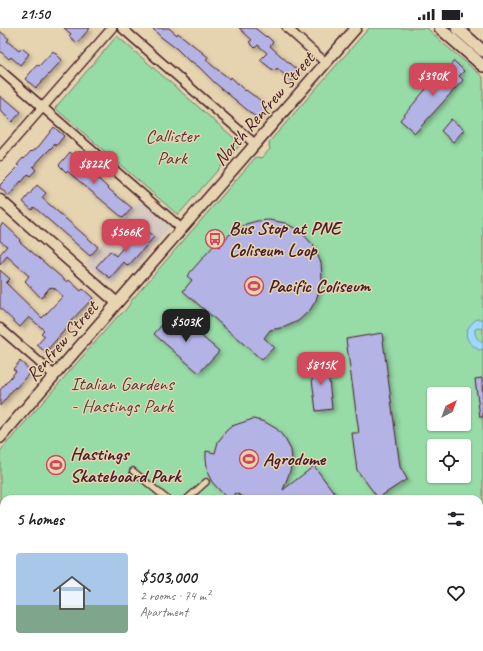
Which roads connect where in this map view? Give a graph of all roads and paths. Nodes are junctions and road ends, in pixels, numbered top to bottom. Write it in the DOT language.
graph roads {
  1 [pos="112,28"];
  2 [pos="122,28"];
  3 [pos="286,28"];
  4 [pos="356,28"];
  5 [pos="440,28"];
  6 [pos="457,28"];
  7 [pos="483,50"];
  8 [pos="326,63"];
  9 [pos="483,66"];
  10 [pos="0,70"];
  11 [pos="43,107"];
  12 [pos="256,144"];
  13 [pos="0,156"];
  14 [pos="0,200"];
  15 [pos="182,229"];
  16 [pos="118,303"];
  17 [pos="0,328"];
  18 [pos="54,375"];
  19 [pos="0,438"];
  20 [pos="133,471"];
  21 [pos="206,482"];
  22 [pos="162,495"];
  23 [pos="191,495"];
  1 -- 11 [label="street"];
  2 -- 12 [label="street"];
  3 -- 8 [label="street"];
  4 -- 8 [label="street, North Renfrew Street"];
  5 -- 9 [label="main road"];
  6 -- 7 [label="main road"];
  8 -- 12 [label="street, North Renfrew Street"];
  10 -- 11 [label="street"];
  11 -- 13 [label="street"];
  11 -- 15 [label="street"];
  12 -- 15 [label="street, North Renfrew Street"];
  14 -- 16 [label="street"];
  15 -- 16 [label="street, North Renfrew Street"];
  16 -- 18 [label="street, Renfrew Street"];
  17 -- 18 [label="street"];
  18 -- 19 [label="street, Renfrew Street"];
  20 -- 22 [label="street"];
  21 -- 23 [label="street"];
}
